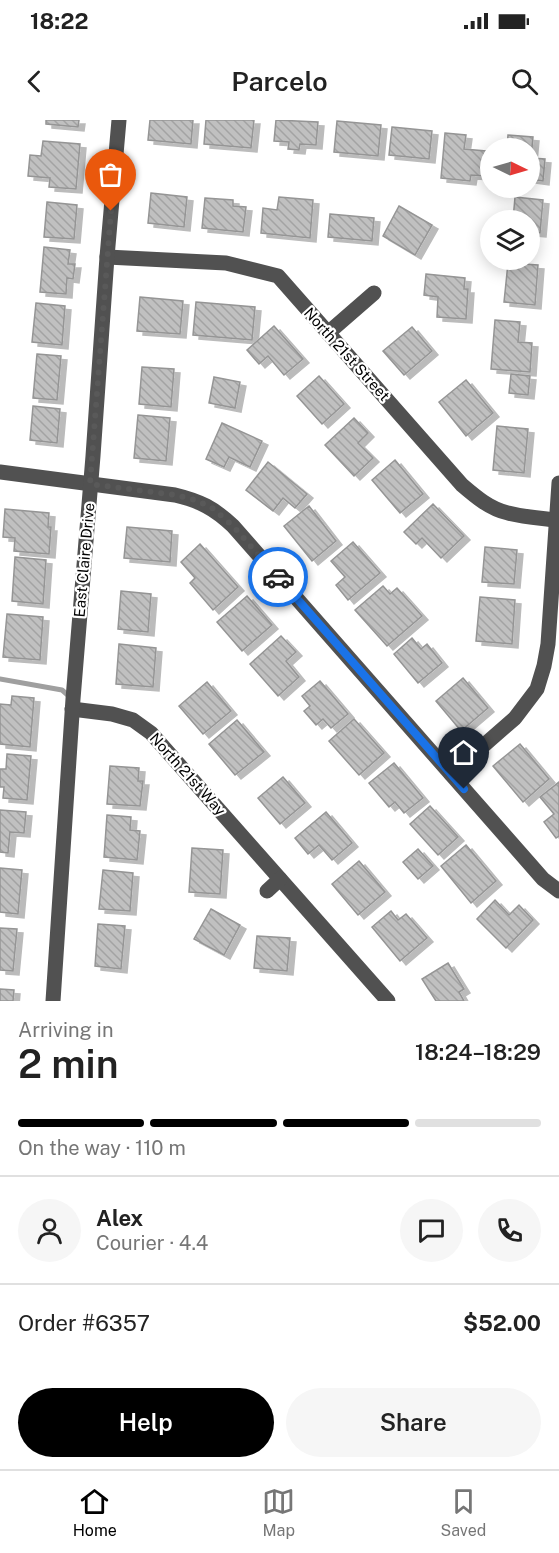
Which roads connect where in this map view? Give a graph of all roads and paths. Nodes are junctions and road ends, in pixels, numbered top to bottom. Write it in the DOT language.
graph roads {
  1 [pos="119,120"];
  2 [pos="107,257"];
  3 [pos="374,293"];
  4 [pos="328,333"];
  5 [pos="0,472"];
  6 [pos="559,483"];
  7 [pos="90,484"];
  8 [pos="556,520"];
  9 [pos="72,709"];
  10 [pos="451,774"];
  11 [pos="280,879"];
  12 [pos="267,891"];
  13 [pos="559,891"];
  14 [pos="53,1001"];
  15 [pos="388,1001"];
  1 -- 2 [label="street, East Claire Drive"];
  2 -- 4 [label="street, North 21st Street"];
  2 -- 7 [label="street, East Claire Drive"];
  3 -- 4 [label="street"];
  4 -- 8 [label="street, North 21st Street"];
  5 -- 7 [label="street"];
  6 -- 8 [label="street"];
  7 -- 9 [label="street, East Claire Drive"];
  7 -- 10 [label="street"];
  8 -- 10 [label="street"];
  9 -- 11 [label="street, North 21st Way"];
  9 -- 14 [label="street, East Claire Drive"];
  10 -- 13 [label="street"];
  11 -- 12 [label="street"];
  11 -- 15 [label="street, North 21st Way"];
}
